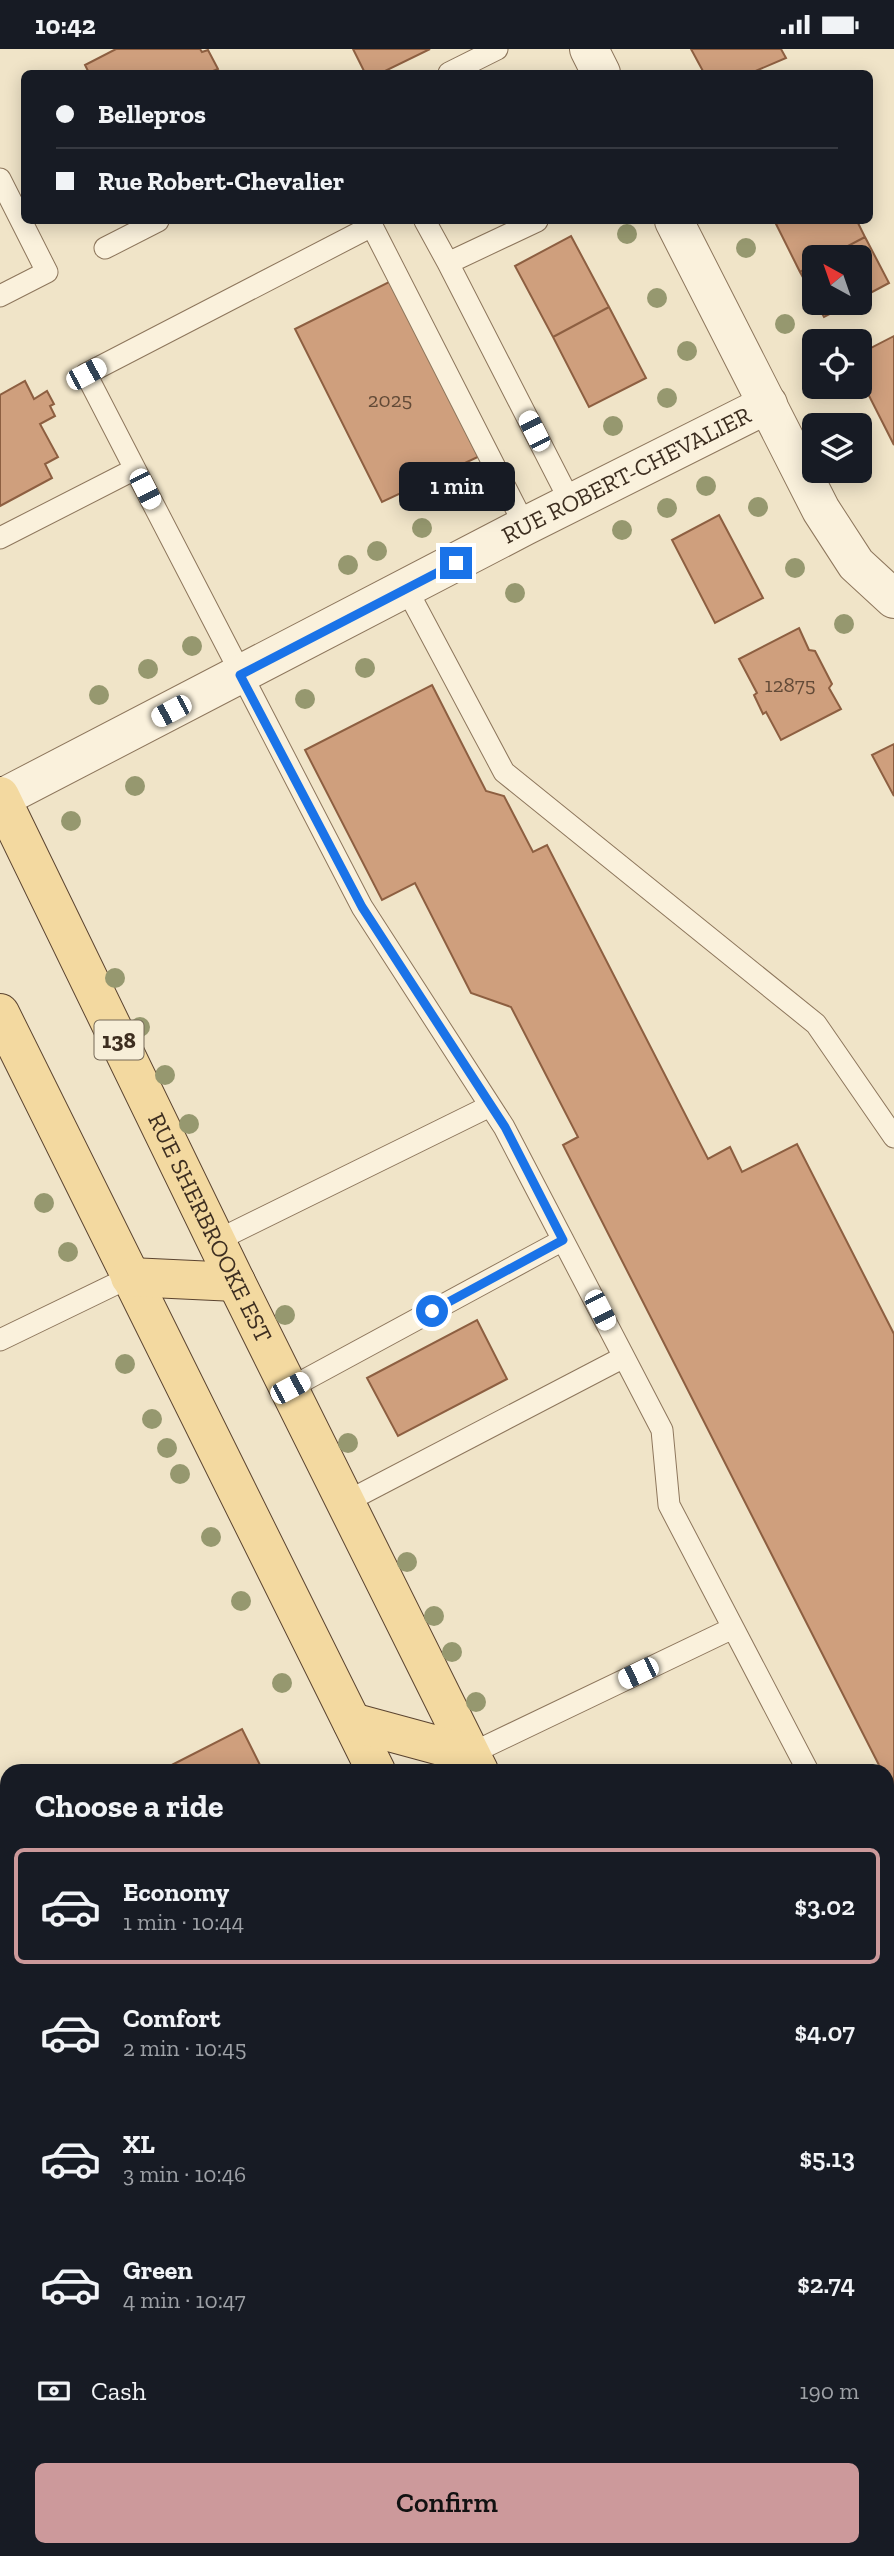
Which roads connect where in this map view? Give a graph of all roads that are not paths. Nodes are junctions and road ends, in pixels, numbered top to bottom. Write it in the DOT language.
graph roads {
  1 [pos="497,49"];
  2 [pos="589,49"];
  3 [pos="455,70"];
  4 [pos="600,70"];
  5 [pos="0,179"];
  6 [pos="21,221"];
  7 [pos="23,224"];
  8 [pos="152,224"];
  9 [pos="427,224"];
  10 [pos="531,224"];
  11 [pos="676,224"];
  12 [pos="105,247"];
  13 [pos="448,264"];
  14 [pos="0,296"];
  15 [pos="768,404"];
  16 [pos="135,469"];
  17 [pos="571,503"];
  18 [pos="525,526"];
  19 [pos="0,538"];
  20 [pos="407,588"];
  21 [pos="894,599"];
  22 [pos="240,675"];
  23 [pos="0,798"];
  24 [pos="0,1013"];
  25 [pos="490,1106"];
  26 [pos="894,1137"];
  27 [pos="563,1240"];
  28 [pos="216,1241"];
  29 [pos="130,1277"];
  30 [pos="236,1282"];
  31 [pos="0,1340"];
  32 [pos="624,1357"];
  33 [pos="290,1388"];
  34 [pos="346,1502"];
  35 [pos="733,1628"];
  36 [pos="352,1723"];
  37 [pos="474,1762"];
  38 [pos="372,1764"];
  39 [pos="804,1764"];
  1 -- 3 [label="lane"];
  2 -- 4 [label="street"];
  5 -- 6 [label="lane"];
  7 -- 14 [label="lane"];
  8 -- 12 [label="lane"];
  9 -- 13 [label="lane"];
  10 -- 13 [label="lane"];
  11 -- 15 [label="street"];
  13 -- 17 [label="lane"];
  15 -- 17 [label="street, RUE ROBERT-CHEVALIER"];
  15 -- 21 [label="street"];
  16 -- 18 [label="lane"];
  16 -- 19 [label="lane"];
  16 -- 22 [label="lane"];
  17 -- 18 [label="street, RUE ROBERT-CHEVALIER"];
  18 -- 20 [label="street, RUE ROBERT-CHEVALIER"];
  20 -- 22 [label="street, RUE ROBERT-CHEVALIER"];
  20 -- 26 [label="lane"];
  22 -- 23 [label="street, RUE ROBERT-CHEVALIER"];
  22 -- 25 [label="lane"];
  23 -- 28 [label="main road, RUE SHERBROOKE EST / 138"];
  24 -- 29 [label="main road"];
  25 -- 27 [label="lane"];
  25 -- 28 [label="lane"];
  27 -- 32 [label="lane"];
  27 -- 33 [label="lane"];
  28 -- 30 [label="main road, RUE SHERBROOKE EST / 138"];
  29 -- 30 [label="main road"];
  29 -- 31 [label="lane"];
  29 -- 36 [label="main road"];
  30 -- 33 [label="main road, RUE SHERBROOKE EST / 138"];
  32 -- 34 [label="lane"];
  32 -- 35 [label="lane"];
  33 -- 34 [label="main road, RUE SHERBROOKE EST / 138"];
  34 -- 37 [label="main road, RUE SHERBROOKE EST / 138"];
  35 -- 37 [label="lane"];
  35 -- 39 [label="lane"];
  36 -- 37 [label="main road"];
  36 -- 38 [label="main road"];
}
